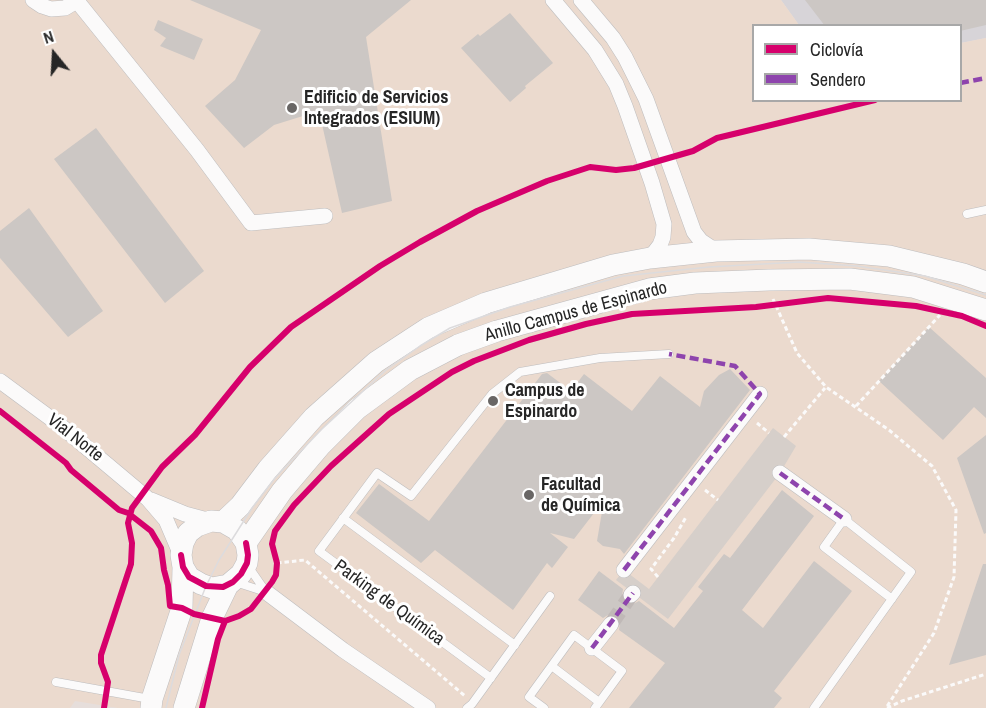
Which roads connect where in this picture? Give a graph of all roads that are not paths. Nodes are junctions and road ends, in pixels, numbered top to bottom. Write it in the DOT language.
graph roads {
  1 [pos="33,0"];
  2 [pos="77,0"];
  3 [pos="553,0"];
  4 [pos="581,0"];
  5 [pos="986,210"];
  6 [pos="967,214"];
  7 [pos="325,216"];
  8 [pos="716,251"];
  9 [pos="650,258"];
  10 [pos="986,282"];
  11 [pos="986,310"];
  12 [pos="669,354"];
  13 [pos="0,382"];
  14 [pos="760,394"];
  15 [pos="780,473"];
  16 [pos="148,499"];
  17 [pos="343,518"];
  18 [pos="844,519"];
  19 [pos="217,522"];
  20 [pos="246,553"];
  21 [pos="182,561"];
  22 [pos="624,570"];
  23 [pos="230,583"];
  24 [pos="266,592"];
  25 [pos="550,596"];
  26 [pos="892,599"];
  27 [pos="611,624"];
  28 [pos="515,645"];
  29 [pos="592,648"];
  30 [pos="553,667"];
  31 [pos="491,678"];
  32 [pos="56,682"];
  33 [pos="151,704"];
  34 [pos="597,705"];
  35 [pos="470,706"];
  36 [pos="184,708"];
  37 [pos="428,708"];
  38 [pos="544,708"];
  39 [pos="814,708"];
  1 -- 2 [label="street"];
  2 -- 7 [label="street"];
  3 -- 9 [label="street"];
  4 -- 8 [label="street"];
  5 -- 6 [label="lane"];
  8 -- 9 [label="main road, Anillo Campus de Espinardo"];
  8 -- 10 [label="main road, Anillo Campus de Espinardo"];
  9 -- 19 [label="main road, Anillo Campus de Espinardo"];
  11 -- 20 [label="main road, Anillo Campus de Espinardo"];
  12 -- 17 [label="lane, Parking de Química"];
  13 -- 16 [label="street, Vial Norte"];
  14 -- 22 [label="street"];
  15 -- 18 [label="street"];
  16 -- 19 [label="street, Vial Norte"];
  16 -- 21 [label="street, Vial Norte"];
  17 -- 28 [label="lane"];
  17 -- 31 [label="lane, Parking de Química"];
  18 -- 26 [label="lane"];
  18 -- 26 [label="lane"];
  19 -- 20 [label="main road"];
  19 -- 21 [label="main road, Anillo Campus de Espinardo"];
  20 -- 23 [label="main road, Anillo Campus de Espinardo"];
  20 -- 24 [label="lane"];
  21 -- 23 [label="main road"];
  21 -- 33 [label="main road, Anillo Campus de Espinardo"];
  23 -- 24 [label="lane"];
  23 -- 36 [label="main road, Anillo Campus de Espinardo"];
  24 -- 37 [label="street"];
  25 -- 28 [label="lane"];
  26 -- 39 [label="lane"];
  27 -- 29 [label="street"];
  28 -- 31 [label="lane"];
  29 -- 30 [label="lane"];
  29 -- 34 [label="lane"];
  30 -- 34 [label="lane"];
  30 -- 38 [label="lane"];
  31 -- 35 [label="lane"];
  32 -- 33 [label="lane"];
}
